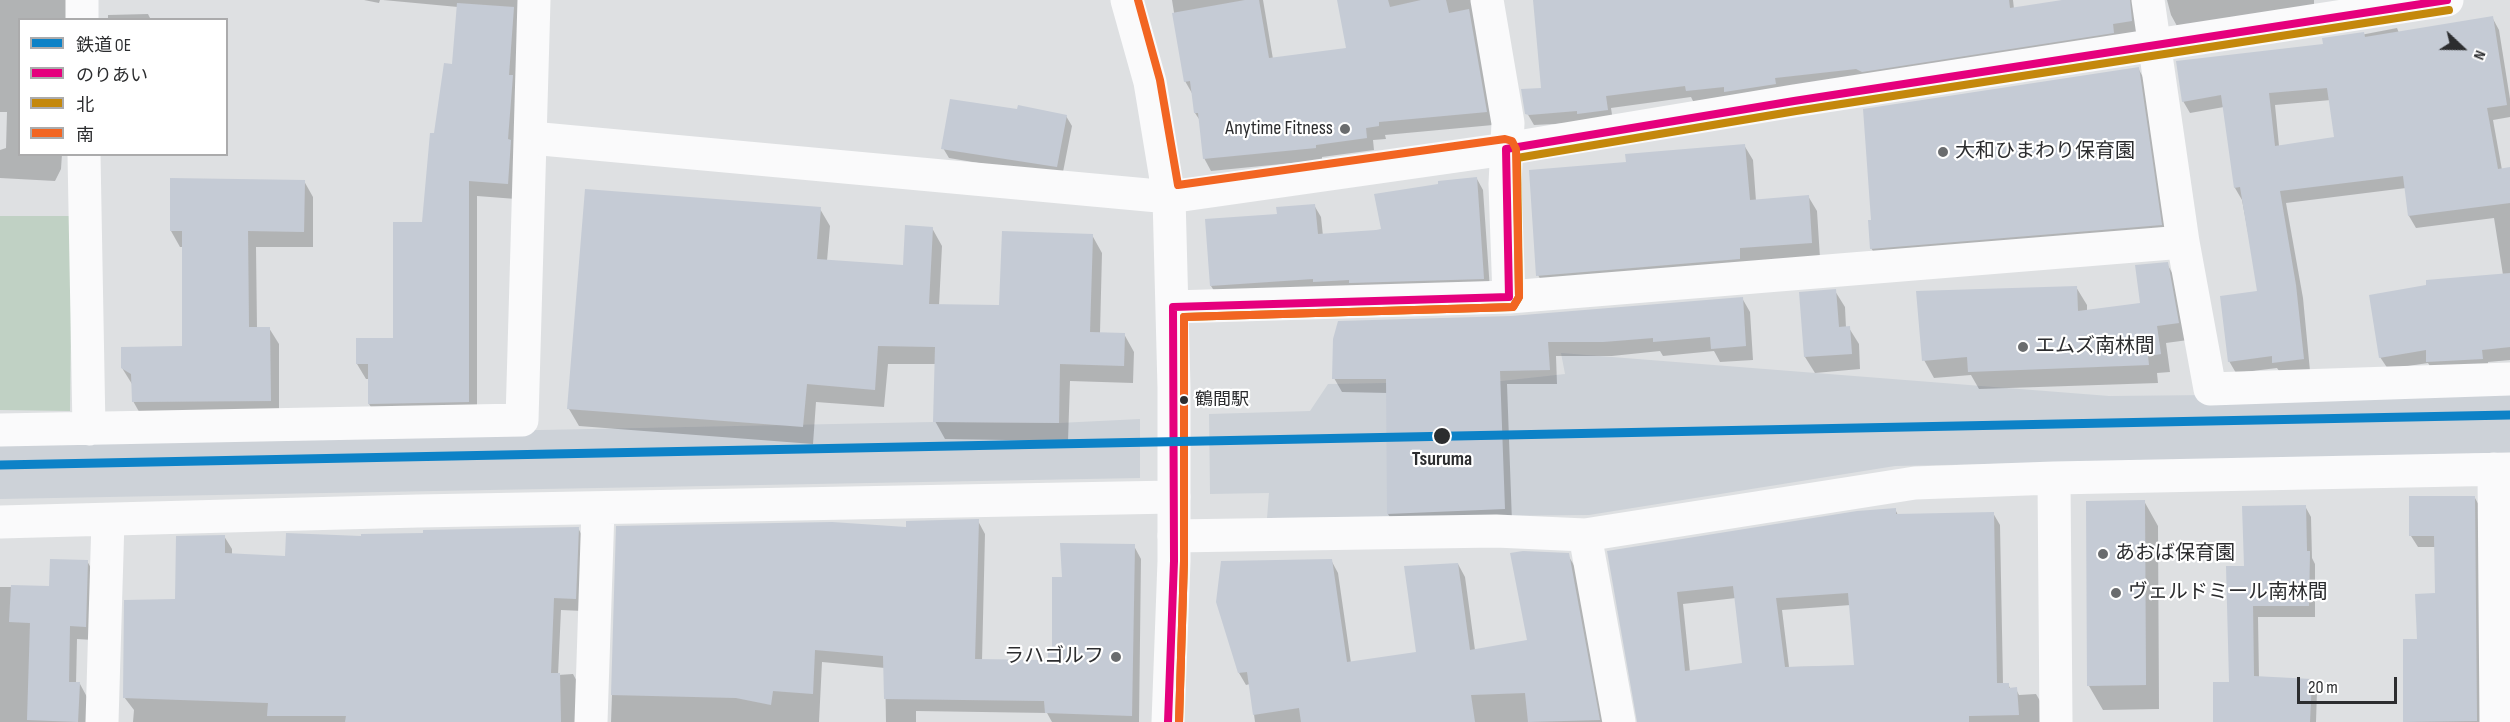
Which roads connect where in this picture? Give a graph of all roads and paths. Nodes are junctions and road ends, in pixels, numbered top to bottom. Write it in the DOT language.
graph roads {
  1 [pos="82,0"];
  2 [pos="534,0"];
  3 [pos="1127,0"];
  4 [pos="1487,0"];
  5 [pos="2148,0"];
  6 [pos="2446,0"];
  7 [pos="82,18"];
  8 [pos="2155,46"];
  9 [pos="531,138"];
  10 [pos="1506,149"];
  11 [pos="84,156"];
  12 [pos="1169,197"];
  13 [pos="2183,242"];
  14 [pos="1509,297"];
  15 [pos="1173,307"];
  16 [pos="2510,379"];
  17 [pos="89,429"];
  18 [pos="0,430"];
  19 [pos="2502,469"];
  20 [pos="2054,478"];
  21 [pos="1174,497"];
  22 [pos="598,509"];
  23 [pos="108,520"];
  24 [pos="0,522"];
  25 [pos="1585,535"];
  26 [pos="1174,536"];
  27 [pos="102,722"];
  28 [pos="591,722"];
  29 [pos="1168,722"];
  30 [pos="1619,722"];
  31 [pos="2056,722"];
  32 [pos="2496,722"];
  1 -- 7 [label="street"];
  2 -- 9 [label="street"];
  3 -- 12 [label="street"];
  4 -- 10 [label="street"];
  5 -- 8 [label="street"];
  6 -- 8 [label="street"];
  8 -- 10 [label="street"];
  8 -- 13 [label="street"];
  9 -- 12 [label="street"];
  9 -- 17 [label="street"];
  10 -- 12 [label="street"];
  10 -- 14 [label="street"];
  11 -- 17 [label="street"];
  12 -- 15 [label="street"];
  13 -- 14 [label="street"];
  13 -- 16 [label="street"];
  14 -- 15 [label="street"];
  15 -- 21 [label="street"];
  17 -- 18 [label="street"];
  19 -- 20 [label="street"];
  19 -- 32 [label="street"];
  20 -- 25 [label="street"];
  20 -- 31 [label="street"];
  21 -- 22 [label="street"];
  21 -- 26 [label="street"];
  22 -- 23 [label="street"];
  22 -- 28 [label="street"];
  23 -- 24 [label="street"];
  23 -- 27 [label="street"];
  25 -- 26 [label="street"];
  25 -- 30 [label="street"];
  26 -- 29 [label="street"];
}
